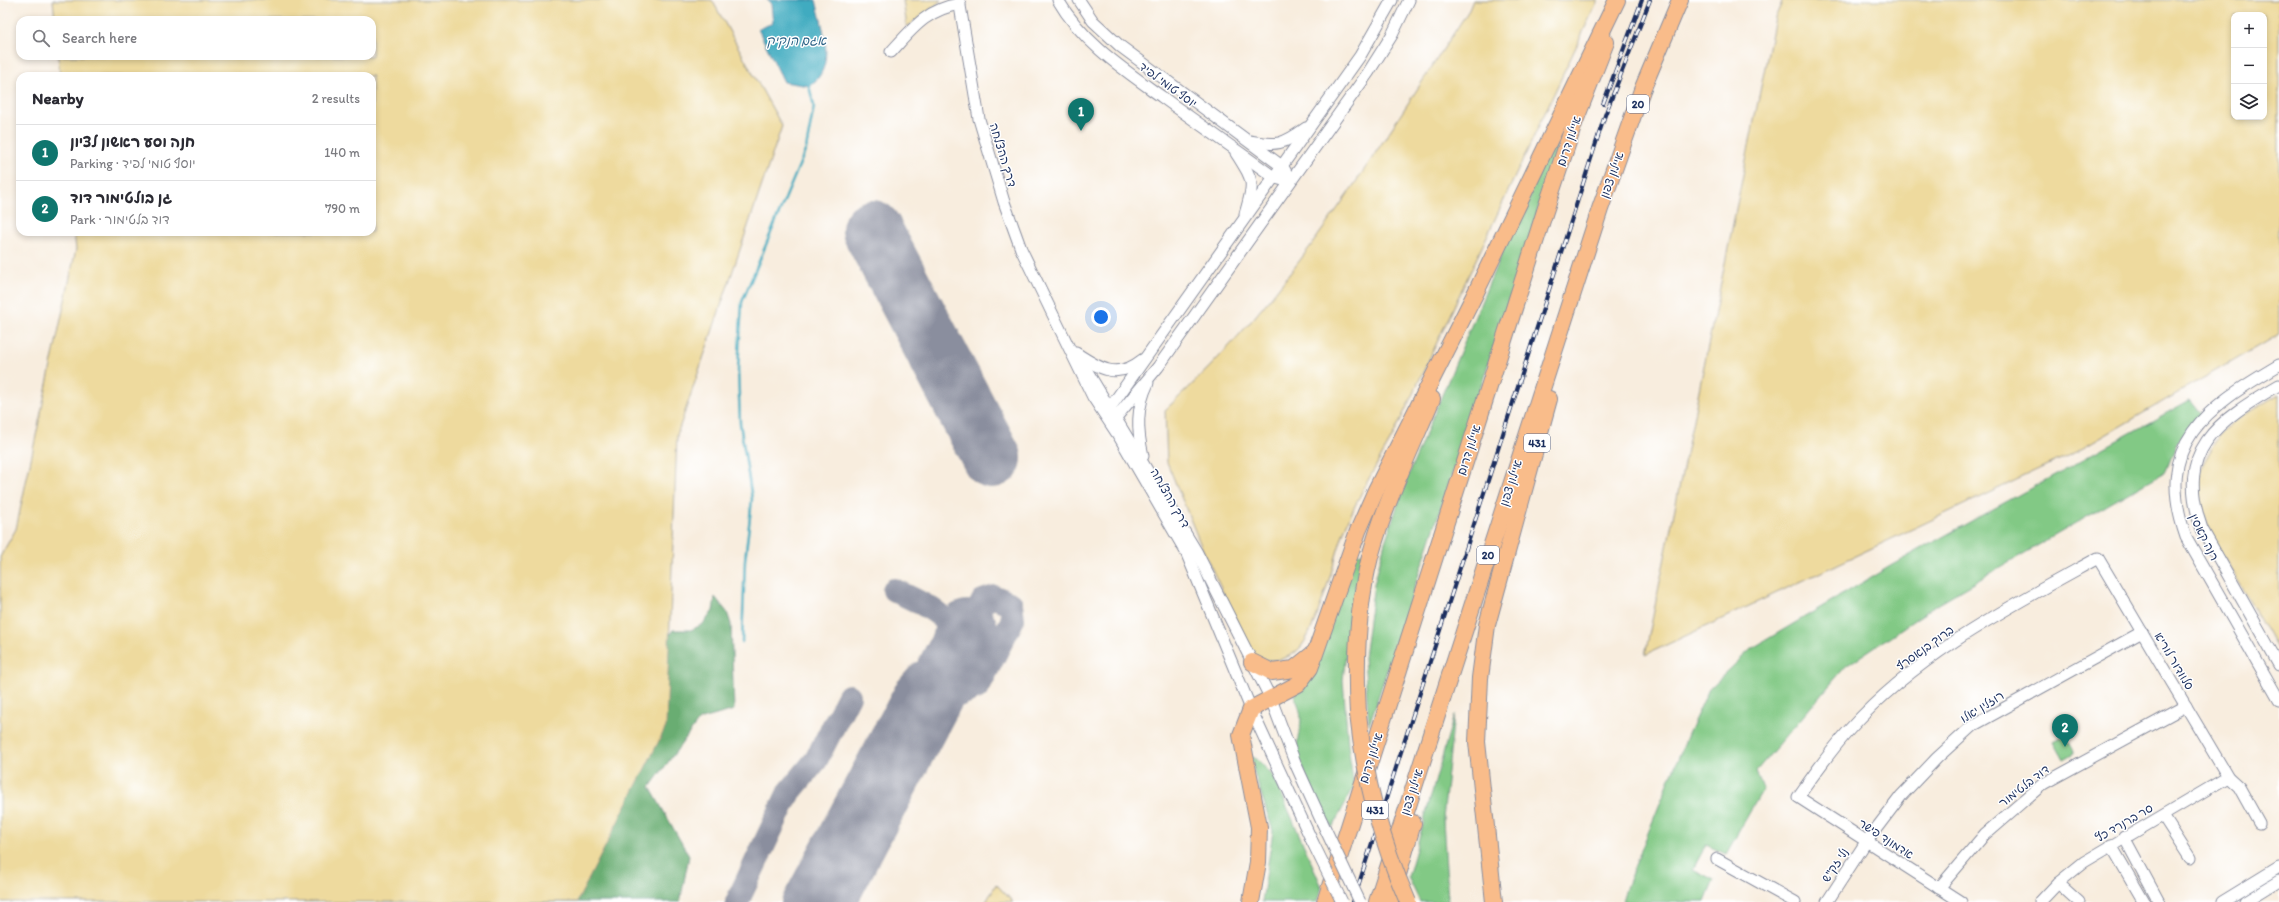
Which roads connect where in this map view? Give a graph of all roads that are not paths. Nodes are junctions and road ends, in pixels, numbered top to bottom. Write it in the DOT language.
graph roads {
  1 [pos="1058,0"];
  2 [pos="1079,0"];
  3 [pos="1392,0"];
  4 [pos="1409,0"];
  5 [pos="1617,0"];
  6 [pos="1621,0"];
  7 [pos="1680,0"];
  8 [pos="959,2"];
  9 [pos="891,52"];
  10 [pos="1313,123"];
  11 [pos="1246,140"];
  12 [pos="1234,149"];
  13 [pos="1283,167"];
  14 [pos="1275,178"];
  15 [pos="1291,181"];
  16 [pos="1600,209"];
  17 [pos="1242,224"];
  18 [pos="1476,292"];
  19 [pos="1050,309"];
  20 [pos="1076,353"];
  21 [pos="1151,354"];
  22 [pos="2279,365"];
  23 [pos="1158,366"];
  24 [pos="2279,385"];
  25 [pos="1111,416"];
  26 [pos="1146,466"];
  27 [pos="2098,558"];
  28 [pos="2142,632"];
  29 [pos="1315,652"];
  30 [pos="1252,662"];
  31 [pos="1453,663"];
  32 [pos="2279,665"];
  33 [pos="1271,699"];
  34 [pos="2279,700"];
  35 [pos="2186,706"];
  36 [pos="1251,709"];
  37 [pos="2228,777"];
  38 [pos="1798,797"];
  39 [pos="2163,816"];
  40 [pos="2259,823"];
  41 [pos="2124,837"];
  42 [pos="1866,842"];
  43 [pos="2111,845"];
  44 [pos="2190,858"];
  45 [pos="1717,859"];
  46 [pos="2279,867"];
  47 [pos="2279,881"];
  48 [pos="2058,883"];
  49 [pos="1939,888"];
  50 [pos="1251,902"];
  51 [pos="1325,902"];
  52 [pos="1342,902"];
  53 [pos="1360,902"];
  54 [pos="1377,902"];
  55 [pos="1390,902"];
  56 [pos="1408,902"];
  57 [pos="1494,902"];
  58 [pos="1795,902"];
  59 [pos="1827,902"];
  60 [pos="1961,902"];
  61 [pos="2040,902"];
  62 [pos="2079,902"];
  63 [pos="2144,902"];
  64 [pos="2158,902"];
  65 [pos="2222,902"];
  66 [pos="2245,902"];
  1 -- 12 [label="street, יוסף טומי לפיד"];
  2 -- 11 [label="street, יוסף טומי לפיד"];
  3 -- 10 [label="street"];
  4 -- 15 [label="street"];
  5 -- 18 [label="highway"];
  6 -- 51 [label="highway, איילון דרום"];
  7 -- 16 [label="highway, איילון צפון / 20"];
  8 -- 9 [label="street"];
  8 -- 19 [label="street, דרך ההצלחה"];
  10 -- 11 [label="street"];
  10 -- 13 [label="street"];
  11 -- 13 [label="street, יוסף טומי לפיד"];
  12 -- 14 [label="street, יוסף טומי לפיד"];
  12 -- 17 [label="street"];
  13 -- 14 [label="street"];
  13 -- 15 [label="street, יוסף טומי לפיד"];
  14 -- 15 [label="street, יוסף טומי לפיד"];
  14 -- 17 [label="street"];
  15 -- 23 [label="street"];
  16 -- 31 [label="highway, איילון צפון / 20"];
  16 -- 57 [label="highway, 431"];
  17 -- 21 [label="street"];
  18 -- 29 [label="highway"];
  18 -- 56 [label="highway, 431, bridge"];
  19 -- 20 [label="street, דרך ההצלחה"];
  19 -- 25 [label="street, דרך ההצלחה"];
  20 -- 21 [label="street"];
  20 -- 25 [label="street, דרך ההצלחה"];
  21 -- 25 [label="street"];
  22 -- 34 [label="street, רנה קאסין"];
  23 -- 25 [label="street"];
  23 -- 26 [label="street"];
  24 -- 32 [label="street, רנה קאסין"];
  25 -- 26 [label="street, דרך ההצלחה"];
  25 -- 36 [label="street, דרך ההצלחה"];
  26 -- 30 [label="street, דרך ההצלחה"];
  27 -- 28 [label="street, סלוודור לוריא"];
  27 -- 38 [label="street, ברוך בנאסרף"];
  28 -- 35 [label="street, סלוודור לוריא"];
  28 -- 42 [label="street, רוזלין יאלו"];
  29 -- 30 [label="highway"];
  29 -- 33 [label="highway"];
  30 -- 33 [label="street, דרך ההצלחה"];
  31 -- 54 [label="highway, איילון צפון / 20"];
  31 -- 55 [label="highway"];
  33 -- 36 [label="highway"];
  33 -- 53 [label="street, דרך ההצלחה, bridge"];
  35 -- 37 [label="street, סלוודור לוריא"];
  35 -- 49 [label="street, דוד בלטימור"];
  36 -- 50 [label="highway"];
  36 -- 52 [label="street, דרך ההצלחה, bridge"];
  37 -- 39 [label="street, סר ברנרד כץ"];
  37 -- 40 [label="street, סלוודור לוריא"];
  38 -- 42 [label="street, אדמונד פישר"];
  39 -- 41 [label="street, סר ברנרד כץ"];
  39 -- 44 [label="street"];
  41 -- 43 [label="street, סר ברנרד כץ"];
  41 -- 64 [label="street"];
  42 -- 49 [label="street, אדמונד פישר"];
  42 -- 59 [label="street, נלי זק\"ש"];
  43 -- 48 [label="street, סר ברנרד כץ"];
  43 -- 63 [label="street"];
  45 -- 58 [label="street"];
  46 -- 65 [label="street"];
  47 -- 66 [label="street"];
  48 -- 61 [label="street, סר ברנרד כץ"];
  48 -- 62 [label="street"];
  49 -- 60 [label="street, אדמונד פישר"];
}
